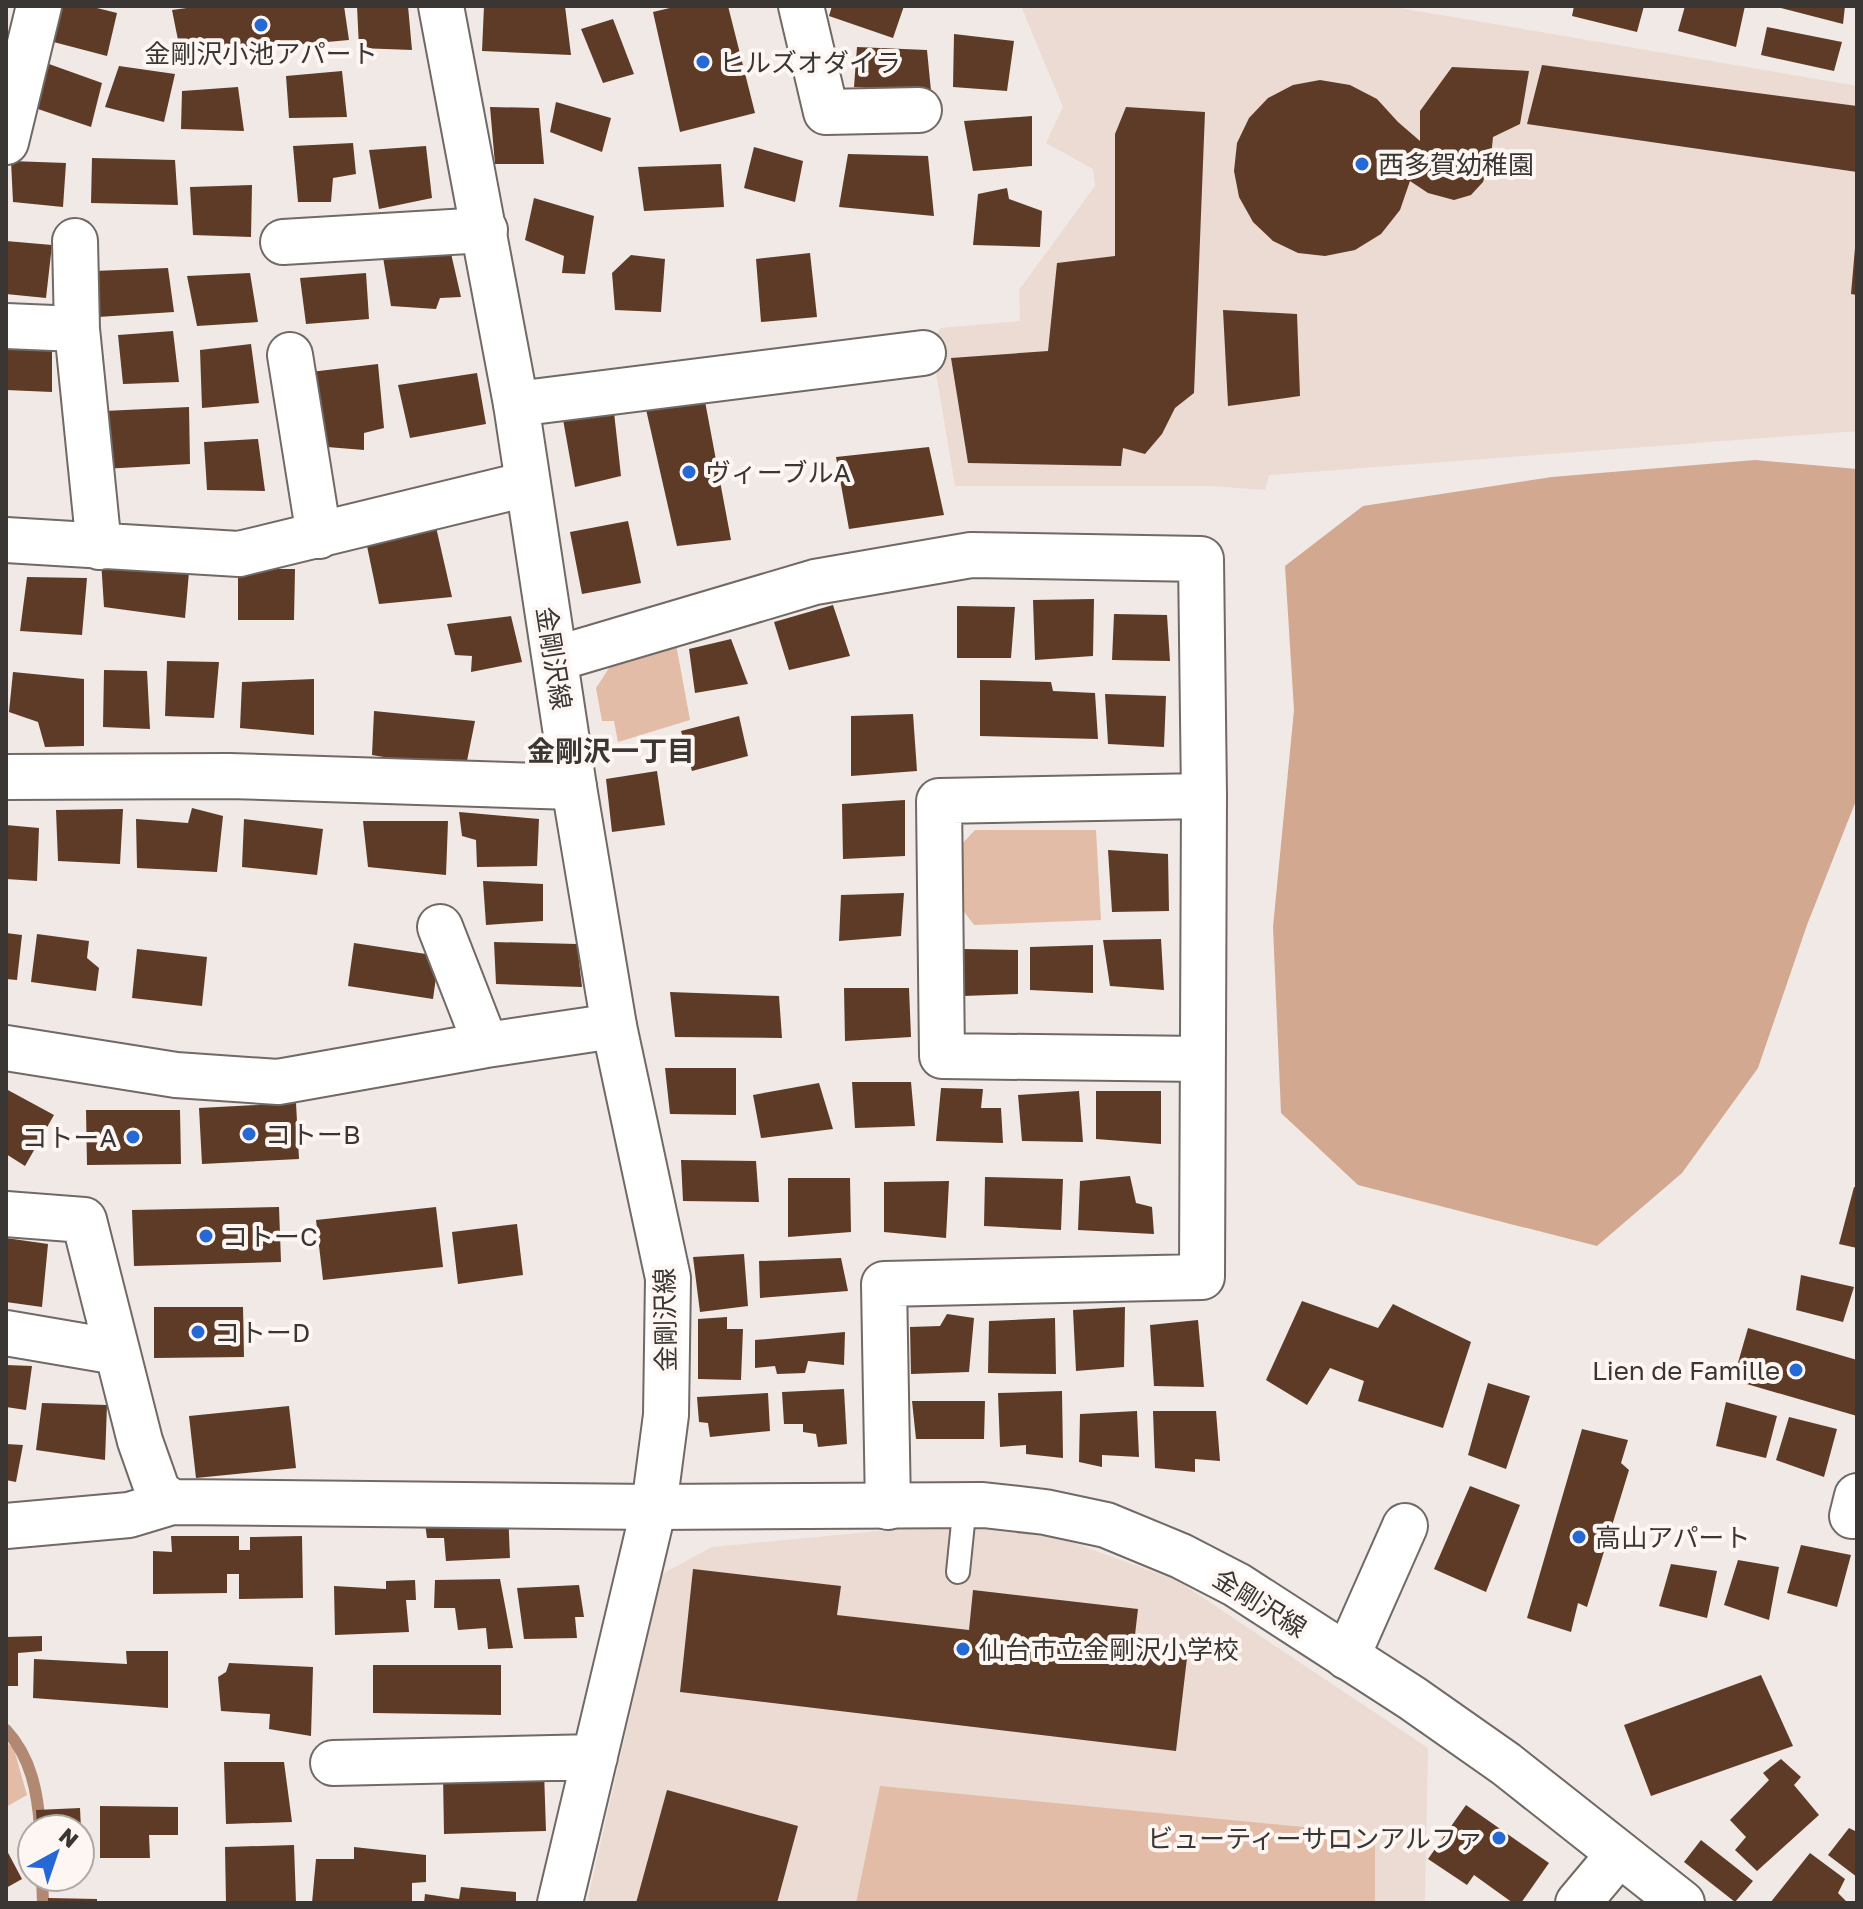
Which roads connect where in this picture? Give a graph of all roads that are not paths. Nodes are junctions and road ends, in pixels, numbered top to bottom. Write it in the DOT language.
graph roads {
  1 [pos="39,6"];
  2 [pos="441,6"];
  3 [pos="801,6"];
  4 [pos="919,110"];
  5 [pos="6,142"];
  6 [pos="485,230"];
  7 [pos="75,241"];
  8 [pos="283,242"];
  9 [pos="6,326"];
  10 [pos="77,329"];
  11 [pos="923,353"];
  12 [pos="290,355"];
  13 [pos="516,404"];
  14 [pos="527,484"];
  15 [pos="319,536"];
  16 [pos="6,540"];
  17 [pos="99,547"];
  18 [pos="555,659"];
  19 [pos="6,777"];
  20 [pos="574,787"];
  21 [pos="1204,796"];
  22 [pos="440,927"];
  23 [pos="614,1026"];
  24 [pos="486,1045"];
  25 [pos="6,1048"];
  26 [pos="1202,1059"];
  27 [pos="6,1214"];
  28 [pos="6,1333"];
  29 [pos="117,1352"];
  30 [pos="172,1502"];
  31 [pos="961,1506"];
  32 [pos="654,1507"];
  33 [pos="888,1507"];
  34 [pos="6,1526"];
  35 [pos="1405,1526"];
  36 [pos="958,1572"];
  37 [pos="1347,1657"];
  38 [pos="595,1757"];
  39 [pos="333,1763"];
  40 [pos="1619,1854"];
  41 [pos="560,1903"];
  42 [pos="1578,1903"];
  43 [pos="1682,1903"];
  1 -- 5 [label="street"];
  2 -- 6 [label="street, 金剛沢線"];
  3 -- 4 [label="street"];
  6 -- 8 [label="street"];
  6 -- 13 [label="street, 金剛沢線"];
  7 -- 10 [label="street"];
  9 -- 10 [label="street"];
  10 -- 17 [label="street"];
  11 -- 13 [label="street"];
  12 -- 15 [label="street"];
  13 -- 14 [label="street, 金剛沢線"];
  14 -- 15 [label="street"];
  14 -- 18 [label="street, 金剛沢線"];
  15 -- 17 [label="street"];
  16 -- 17 [label="street"];
  18 -- 20 [label="street, 金剛沢線"];
  18 -- 21 [label="street"];
  19 -- 20 [label="street"];
  20 -- 23 [label="street, 金剛沢線"];
  21 -- 26 [label="street"];
  21 -- 26 [label="street"];
  22 -- 24 [label="street"];
  23 -- 24 [label="street"];
  23 -- 32 [label="street, 金剛沢線"];
  24 -- 25 [label="street"];
  26 -- 33 [label="street"];
  27 -- 29 [label="street"];
  28 -- 29 [label="street"];
  29 -- 30 [label="street"];
  30 -- 32 [label="street"];
  30 -- 34 [label="street"];
  31 -- 33 [label="street, 金剛沢線"];
  31 -- 36 [label="lane"];
  31 -- 37 [label="street, 金剛沢線"];
  32 -- 33 [label="street, 金剛沢線"];
  32 -- 38 [label="street"];
  35 -- 37 [label="street"];
  37 -- 40 [label="street, 金剛沢線"];
  38 -- 39 [label="street"];
  38 -- 41 [label="street"];
  40 -- 42 [label="street"];
  40 -- 43 [label="street, 金剛沢線"];
}
